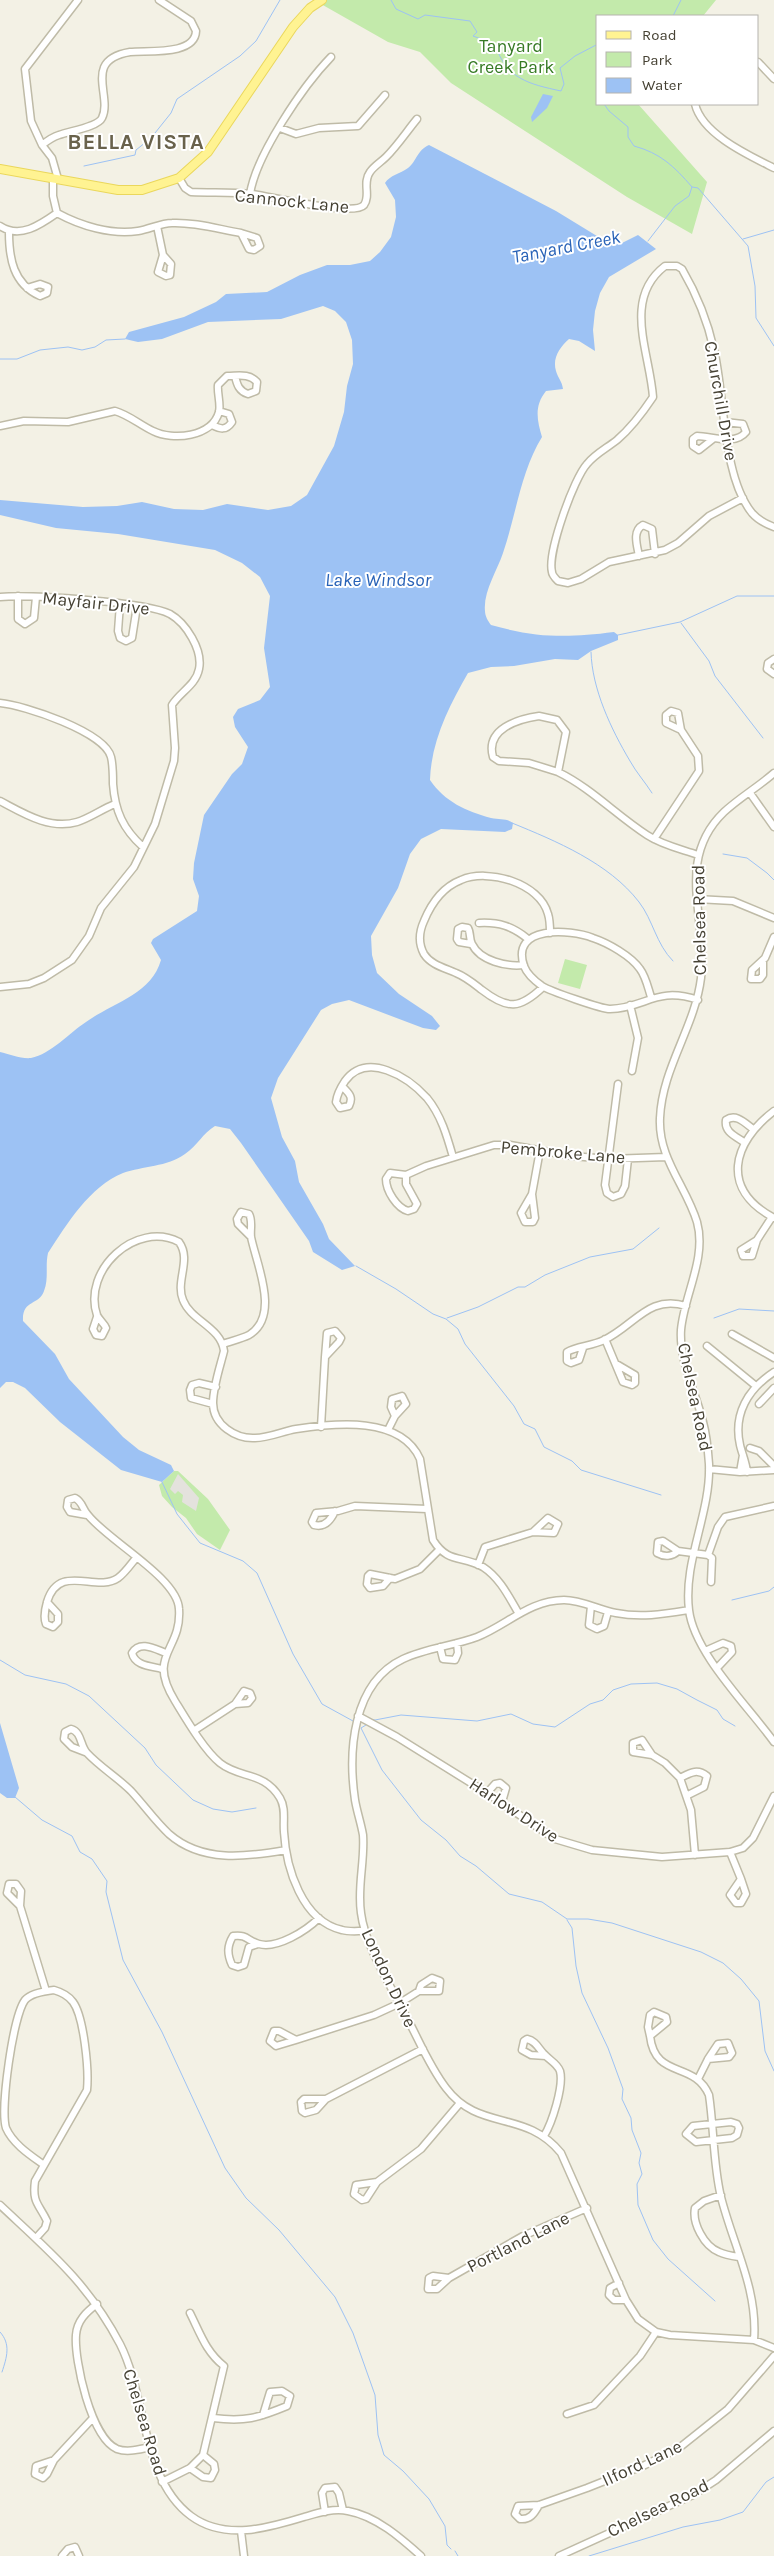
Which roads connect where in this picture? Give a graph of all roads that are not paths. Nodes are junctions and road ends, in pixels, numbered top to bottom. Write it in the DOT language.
graph roads {
  1 [pos="78,0"];
  2 [pos="159,0"];
  3 [pos="322,0"];
  4 [pos="331,57"];
  5 [pos="759,63"];
  6 [pos="774,80"];
  7 [pos="385,94"];
  8 [pos="695,105"];
  9 [pos="418,119"];
  10 [pos="280,128"];
  11 [pos="42,145"];
  12 [pos="774,168"];
  13 [pos="0,169"];
  14 [pos="179,178"];
  15 [pos="56,179"];
  16 [pos="250,194"];
  17 [pos="57,213"];
  18 [pos="0,226"];
  19 [pos="157,226"];
  20 [pos="8,232"];
  21 [pos="241,233"];
  22 [pos="163,255"];
  23 [pos="27,288"];
  24 [pos="235,376"];
  25 [pos="219,411"];
  26 [pos="725,422"];
  27 [pos="212,425"];
  28 [pos="0,426"];
  29 [pos="713,439"];
  30 [pos="728,440"];
  31 [pos="743,498"];
  32 [pos="774,528"];
  33 [pos="655,554"];
  34 [pos="638,556"];
  35 [pos="18,596"];
  36 [pos="0,597"];
  37 [pos="36,597"];
  38 [pos="120,604"];
  39 [pos="136,606"];
  40 [pos="774,659"];
  41 [pos="774,674"];
  42 [pos="0,703"];
  43 [pos="681,730"];
  44 [pos="558,772"];
  45 [pos="774,773"];
  46 [pos="750,792"];
  47 [pos="0,801"];
  48 [pos="115,804"];
  49 [pos="774,827"];
  50 [pos="654,839"];
  51 [pos="144,847"];
  52 [pos="698,855"];
  53 [pos="697,899"];
  54 [pos="774,918"];
  55 [pos="479,923"];
  56 [pos="550,933"];
  57 [pos="774,937"];
  58 [pos="528,939"];
  59 [pos="472,944"];
  60 [pos="763,960"];
  61 [pos="524,965"];
  62 [pos="0,987"];
  63 [pos="543,987"];
  64 [pos="651,997"];
  65 [pos="698,1000"];
  66 [pos="630,1005"];
  67 [pos="632,1071"];
  68 [pos="618,1084"];
  69 [pos="342,1086"];
  70 [pos="774,1111"];
  71 [pos="753,1129"];
  72 [pos="744,1142"];
  73 [pos="540,1150"];
  74 [pos="453,1157"];
  75 [pos="666,1157"];
  76 [pos="609,1159"];
  77 [pos="628,1159"];
  78 [pos="406,1175"];
  79 [pos="532,1194"];
  80 [pos="773,1217"];
  81 [pos="251,1237"];
  82 [pos="757,1240"];
  83 [pos="686,1306"];
  84 [pos="97,1317"];
  85 [pos="732,1334"];
  86 [pos="605,1339"];
  87 [pos="223,1344"];
  88 [pos="707,1346"];
  89 [pos="583,1348"];
  90 [pos="325,1357"];
  91 [pos="774,1358"];
  92 [pos="618,1365"];
  93 [pos="774,1372"];
  94 [pos="756,1386"];
  95 [pos="216,1387"];
  96 [pos="774,1388"];
  97 [pos="213,1404"];
  98 [pos="759,1404"];
  99 [pos="395,1416"];
  100 [pos="321,1427"];
  101 [pos="388,1430"];
  102 [pos="750,1448"];
  103 [pos="774,1466"];
  104 [pos="709,1469"];
  105 [pos="774,1470"];
  106 [pos="743,1472"];
  107 [pos="774,1506"];
  108 [pos="427,1509"];
  109 [pos="335,1511"];
  110 [pos="87,1515"];
  111 [pos="533,1532"];
  112 [pos="440,1550"];
  113 [pos="678,1551"];
  114 [pos="694,1554"];
  115 [pos="708,1555"];
  116 [pos="136,1558"];
  117 [pos="478,1565"];
  118 [pos="390,1578"];
  119 [pos="711,1582"];
  120 [pos="48,1602"];
  121 [pos="591,1606"];
  122 [pos="688,1610"];
  123 [pos="608,1612"];
  124 [pos="519,1614"];
  125 [pos="457,1643"];
  126 [pos="440,1647"];
  127 [pos="705,1651"];
  128 [pos="166,1653"];
  129 [pos="717,1668"];
  130 [pos="162,1669"];
  131 [pos="235,1704"];
  132 [pos="358,1716"];
  133 [pos="195,1730"];
  134 [pos="773,1739"];
  135 [pos="85,1752"];
  136 [pos="652,1755"];
  137 [pos="680,1778"];
  138 [pos="487,1793"];
  139 [pos="688,1795"];
  140 [pos="774,1796"];
  141 [pos="502,1802"];
  142 [pos="286,1850"];
  143 [pos="730,1852"];
  144 [pos="695,1855"];
  145 [pos="741,1879"];
  146 [pos="20,1906"];
  147 [pos="319,1918"];
  148 [pos="364,1931"];
  149 [pos="258,1944"];
  150 [pos="46,1991"];
  151 [pos="420,1991"];
  152 [pos="400,2003"];
  153 [pos="650,2036"];
  154 [pos="296,2040"];
  155 [pos="423,2049"];
  156 [pos="546,2056"];
  157 [pos="708,2059"];
  158 [pos="698,2079"];
  159 [pos="326,2099"];
  160 [pos="460,2103"];
  161 [pos="712,2124"];
  162 [pos="544,2136"];
  163 [pos="714,2140"];
  164 [pos="44,2165"];
  165 [pos="377,2182"];
  166 [pos="721,2195"];
  167 [pos="0,2205"];
  168 [pos="587,2208"];
  169 [pos="36,2238"];
  170 [pos="739,2257"];
  171 [pos="449,2278"];
  172 [pos="619,2283"];
  173 [pos="626,2300"];
  174 [pos="96,2304"];
  175 [pos="190,2314"];
  176 [pos="656,2332"];
  177 [pos="754,2340"];
  178 [pos="774,2348"];
  179 [pos="774,2356"];
  180 [pos="567,2414"];
  181 [pos="263,2415"];
  182 [pos="93,2418"];
  183 [pos="213,2418"];
  184 [pos="774,2431"];
  185 [pos="151,2447"];
  186 [pos="203,2455"];
  187 [pos="54,2460"];
  188 [pos="190,2468"];
  189 [pos="162,2482"];
  190 [pos="539,2506"];
  191 [pos="343,2510"];
  192 [pos="324,2512"];
  193 [pos="241,2531"];
  194 [pos="62,2556"];
  195 [pos="79,2556"];
  196 [pos="244,2556"];
  197 [pos="421,2556"];
  198 [pos="559,2556"];
  1 -- 11 [label="street"];
  2 -- 11 [label="street"];
  3 -- 14 [label="main road"];
  4 -- 10 [label="street"];
  5 -- 6 [label="street"];
  7 -- 10 [label="street"];
  8 -- 12 [label="street"];
  9 -- 16 [label="street, Cannock Lane"];
  10 -- 16 [label="street"];
  11 -- 15 [label="street"];
  13 -- 15 [label="main road"];
  14 -- 15 [label="main road"];
  14 -- 16 [label="street, Cannock Lane"];
  15 -- 17 [label="street"];
  17 -- 19 [label="street"];
  17 -- 20 [label="street"];
  18 -- 20 [label="street"];
  19 -- 21 [label="street"];
  19 -- 22 [label="street"];
  20 -- 23 [label="street"];
  24 -- 25 [label="street"];
  25 -- 27 [label="street"];
  25 -- 27 [label="street"];
  26 -- 30 [label="street, Churchill Drive"];
  26 -- 30 [label="street"];
  26 -- 34 [label="street, Churchill Drive"];
  27 -- 28 [label="street"];
  29 -- 30 [label="street"];
  30 -- 31 [label="street, Churchill Drive"];
  31 -- 32 [label="street, Churchill Drive"];
  31 -- 33 [label="street, Churchill Drive"];
  33 -- 34 [label="street, Churchill Drive"];
  33 -- 34 [label="street"];
  35 -- 36 [label="street, Mayfair Drive"];
  35 -- 37 [label="street, Mayfair Drive"];
  35 -- 37 [label="street"];
  37 -- 38 [label="street, Mayfair Drive"];
  38 -- 39 [label="street, Mayfair Drive"];
  38 -- 39 [label="street"];
  39 -- 51 [label="street, Mayfair Drive"];
  40 -- 41 [label="street"];
  42 -- 48 [label="street"];
  43 -- 50 [label="street"];
  44 -- 44 [label="street"];
  44 -- 50 [label="street"];
  45 -- 46 [label="street, Chelsea Road"];
  46 -- 49 [label="street"];
  46 -- 52 [label="street, Chelsea Road"];
  47 -- 48 [label="street"];
  48 -- 51 [label="street"];
  50 -- 52 [label="street"];
  51 -- 62 [label="street, Mayfair Drive"];
  52 -- 53 [label="street, Chelsea Road"];
  53 -- 54 [label="street"];
  53 -- 65 [label="street, Chelsea Road"];
  55 -- 58 [label="street"];
  56 -- 58 [label="street"];
  56 -- 63 [label="street"];
  56 -- 64 [label="street"];
  57 -- 60 [label="street"];
  58 -- 61 [label="street"];
  59 -- 61 [label="street"];
  61 -- 63 [label="street"];
  63 -- 66 [label="street"];
  64 -- 65 [label="street"];
  64 -- 66 [label="street"];
  65 -- 75 [label="street, Chelsea Road"];
  66 -- 67 [label="street"];
  68 -- 76 [label="street"];
  69 -- 74 [label="street"];
  70 -- 71 [label="street"];
  71 -- 72 [label="street"];
  71 -- 72 [label="street"];
  72 -- 80 [label="street"];
  73 -- 74 [label="street, Pembroke Lane"];
  73 -- 76 [label="street, Pembroke Lane"];
  73 -- 79 [label="street"];
  74 -- 78 [label="street, Pembroke Lane"];
  75 -- 77 [label="street, Pembroke Lane"];
  75 -- 83 [label="street, Chelsea Road"];
  76 -- 77 [label="street, Pembroke Lane"];
  76 -- 77 [label="street"];
  78 -- 78 [label="street, Pembroke Lane"];
  80 -- 82 [label="street"];
  81 -- 87 [label="street"];
  83 -- 86 [label="street"];
  83 -- 104 [label="street, Chelsea Road"];
  84 -- 87 [label="street"];
  85 -- 91 [label="street"];
  86 -- 89 [label="street"];
  86 -- 92 [label="street"];
  87 -- 95 [label="street"];
  88 -- 94 [label="street"];
  90 -- 100 [label="street"];
  93 -- 94 [label="street"];
  94 -- 106 [label="street"];
  95 -- 97 [label="street"];
  95 -- 97 [label="street"];
  96 -- 98 [label="street"];
  97 -- 100 [label="street"];
  99 -- 101 [label="street"];
  100 -- 101 [label="street"];
  101 -- 108 [label="street"];
  102 -- 103 [label="street"];
  104 -- 106 [label="street"];
  104 -- 114 [label="street, Chelsea Road"];
  105 -- 106 [label="street"];
  107 -- 115 [label="street"];
  108 -- 109 [label="street"];
  108 -- 112 [label="street"];
  110 -- 116 [label="street"];
  111 -- 117 [label="street"];
  112 -- 117 [label="street"];
  112 -- 118 [label="street"];
  113 -- 114 [label="street"];
  114 -- 115 [label="street"];
  114 -- 122 [label="street, Chelsea Road"];
  115 -- 119 [label="street"];
  116 -- 120 [label="street"];
  116 -- 128 [label="street"];
  117 -- 124 [label="street"];
  121 -- 123 [label="street, London Drive"];
  121 -- 123 [label="street"];
  121 -- 124 [label="street, London Drive"];
  122 -- 123 [label="street, London Drive"];
  122 -- 127 [label="street, Chelsea Road"];
  124 -- 125 [label="street, London Drive"];
  125 -- 126 [label="street, London Drive"];
  125 -- 126 [label="street"];
  126 -- 132 [label="street, London Drive"];
  127 -- 129 [label="street, Chelsea Road"];
  127 -- 129 [label="street"];
  128 -- 130 [label="street"];
  128 -- 130 [label="street"];
  129 -- 134 [label="street, Chelsea Road"];
  130 -- 133 [label="street"];
  131 -- 133 [label="street"];
  132 -- 138 [label="street, Harlow Drive"];
  132 -- 148 [label="street, London Drive"];
  133 -- 142 [label="street"];
  135 -- 142 [label="street"];
  136 -- 137 [label="street"];
  137 -- 139 [label="street"];
  137 -- 139 [label="street"];
  138 -- 141 [label="street, Harlow Drive"];
  138 -- 141 [label="street"];
  139 -- 144 [label="street"];
  140 -- 143 [label="street, Harlow Drive"];
  141 -- 144 [label="street, Harlow Drive"];
  142 -- 147 [label="street"];
  143 -- 144 [label="street, Harlow Drive"];
  143 -- 145 [label="street"];
  146 -- 150 [label="street"];
  147 -- 148 [label="street"];
  147 -- 149 [label="street"];
  148 -- 152 [label="street, London Drive"];
  149 -- 149 [label="street"];
  150 -- 164 [label="street"];
  150 -- 164 [label="street"];
  151 -- 152 [label="street"];
  152 -- 154 [label="street"];
  152 -- 155 [label="street, London Drive"];
  153 -- 158 [label="street"];
  155 -- 159 [label="street"];
  155 -- 160 [label="street, London Drive"];
  156 -- 162 [label="street"];
  157 -- 158 [label="street"];
  158 -- 161 [label="street"];
  160 -- 162 [label="street, London Drive"];
  160 -- 165 [label="street"];
  161 -- 163 [label="street"];
  161 -- 163 [label="street"];
  161 -- 163 [label="street"];
  162 -- 168 [label="street, London Drive"];
  163 -- 166 [label="street"];
  164 -- 169 [label="street"];
  166 -- 170 [label="street"];
  166 -- 170 [label="street"];
  167 -- 169 [label="street, Chelsea Road"];
  168 -- 171 [label="street, Portland Lane"];
  168 -- 172 [label="street, London Drive"];
  169 -- 174 [label="street, Chelsea Road"];
  170 -- 177 [label="street"];
  172 -- 173 [label="street, London Drive"];
  172 -- 173 [label="street"];
  173 -- 176 [label="street, London Drive"];
  174 -- 182 [label="street"];
  174 -- 185 [label="street, Chelsea Road"];
  175 -- 183 [label="street"];
  176 -- 177 [label="street, London Drive"];
  176 -- 180 [label="street"];
  177 -- 178 [label="street, London Drive"];
  179 -- 190 [label="street, Ilford Lane"];
  181 -- 181 [label="street"];
  181 -- 183 [label="street"];
  182 -- 185 [label="street"];
  182 -- 187 [label="street"];
  183 -- 186 [label="street"];
  184 -- 198 [label="street, Chelsea Road"];
  185 -- 189 [label="street, Chelsea Road"];
  186 -- 188 [label="street"];
  186 -- 188 [label="street"];
  188 -- 189 [label="street"];
  189 -- 193 [label="street, Chelsea Road"];
  191 -- 192 [label="street, Chelsea Road"];
  191 -- 192 [label="street"];
  191 -- 197 [label="street, Chelsea Road"];
  192 -- 193 [label="street, Chelsea Road"];
  193 -- 196 [label="street"];
  194 -- 195 [label="street"];
}
